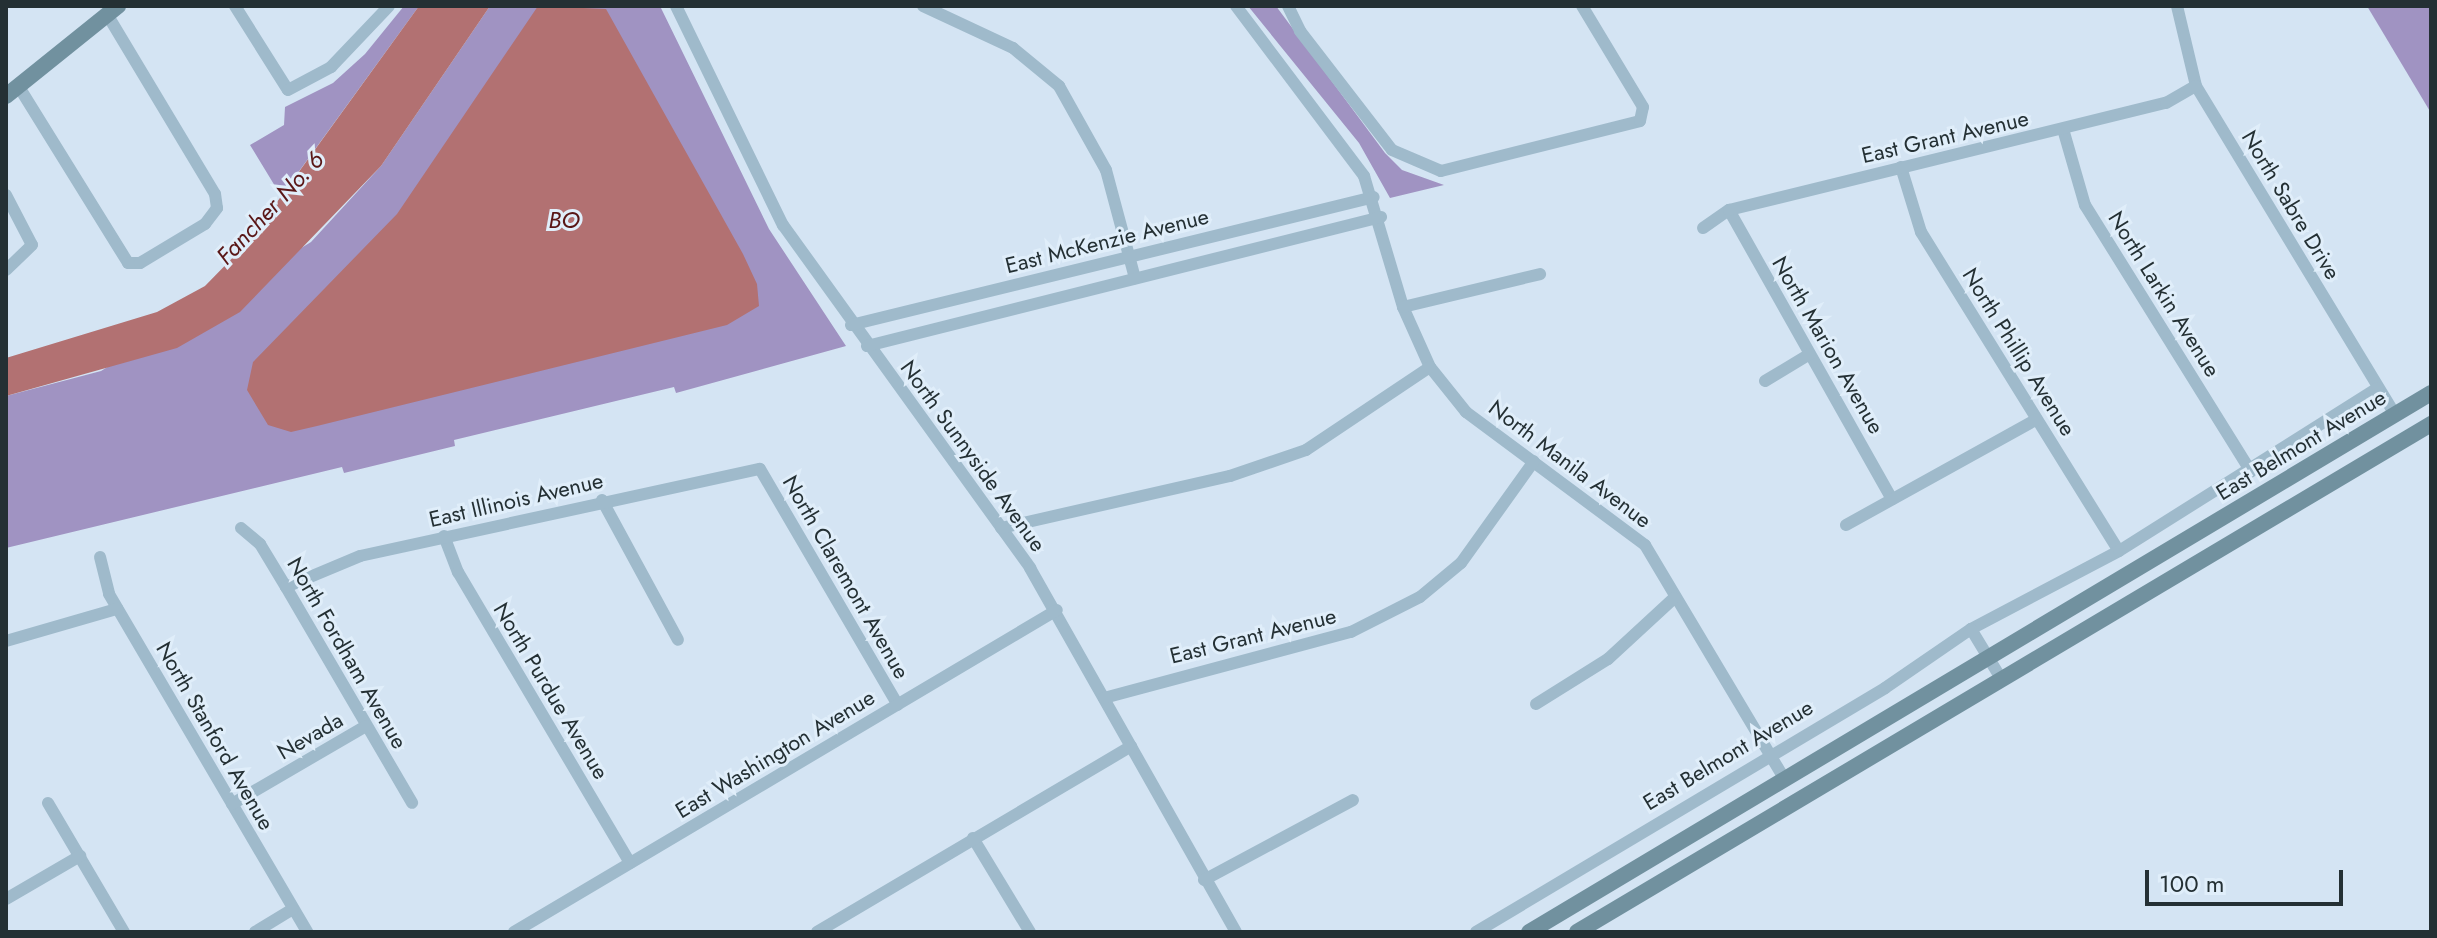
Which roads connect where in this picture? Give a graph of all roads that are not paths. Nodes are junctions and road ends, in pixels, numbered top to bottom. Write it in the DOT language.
graph roads {
  1 [pos="235,6"];
  2 [pos="389,6"];
  3 [pos="676,6"];
  4 [pos="923,6"];
  5 [pos="1236,6"];
  6 [pos="1288,6"];
  7 [pos="1582,6"];
  8 [pos="2177,6"];
  9 [pos="113,11"];
  10 [pos="2196,86"];
  11 [pos="12,92"];
  12 [pos="2063,129"];
  13 [pos="1901,167"];
  14 [pos="6,195"];
  15 [pos="1374,197"];
  16 [pos="1729,210"];
  17 [pos="1381,217"];
  18 [pos="1703,228"];
  19 [pos="1129,256"];
  20 [pos="6,270"];
  21 [pos="1540,274"];
  22 [pos="1135,278"];
  23 [pos="1403,307"];
  24 [pos="851,325"];
  25 [pos="867,346"];
  26 [pos="1810,354"];
  27 [pos="1430,367"];
  28 [pos="1765,381"];
  29 [pos="2378,388"];
  30 [pos="2431,393"];
  31 [pos="2395,414"];
  32 [pos="2037,419"];
  33 [pos="2431,424"];
  34 [pos="1534,461"];
  35 [pos="760,469"];
  36 [pos="2251,472"];
  37 [pos="1892,499"];
  38 [pos="602,500"];
  39 [pos="1846,525"];
  40 [pos="241,528"];
  41 [pos="1001,528"];
  42 [pos="444,536"];
  43 [pos="2119,551"];
  44 [pos="100,557"];
  45 [pos="286,587"];
  46 [pos="1674,598"];
  47 [pos="117,609"];
  48 [pos="1057,610"];
  49 [pos="1971,629"];
  50 [pos="678,640"];
  51 [pos="6,641"];
  52 [pos="1988,658"];
  53 [pos="2002,680"];
  54 [pos="1104,698"];
  55 [pos="1536,704"];
  56 [pos="898,705"];
  57 [pos="366,726"];
  58 [pos="1131,746"];
  59 [pos="1771,755"];
  60 [pos="1785,780"];
  61 [pos="1353,800"];
  62 [pos="48,803"];
  63 [pos="412,803"];
  64 [pos="232,804"];
  65 [pos="973,838"];
  66 [pos="80,856"];
  67 [pos="630,863"];
  68 [pos="1204,880"];
  69 [pos="6,899"];
  70 [pos="293,909"];
  71 [pos="838,919"];
  72 [pos="124,932"];
  73 [pos="255,932"];
  74 [pos="307,932"];
  75 [pos="514,932"];
  76 [pos="817,932"];
  77 [pos="846,932"];
  78 [pos="1030,932"];
  79 [pos="1236,932"];
  80 [pos="1476,932"];
  81 [pos="1529,932"];
  82 [pos="1577,932"];
  1 -- 2 [label="street"];
  3 -- 24 [label="street, North Sunnyside Avenue"];
  4 -- 19 [label="street"];
  5 -- 15 [label="street, North Manila Avenue"];
  6 -- 7 [label="street"];
  8 -- 10 [label="street, North Sabre Drive"];
  9 -- 11 [label="street"];
  9 -- 11 [label="street"];
  10 -- 12 [label="street, East Grant Avenue"];
  10 -- 29 [label="street, North Sabre Drive"];
  12 -- 13 [label="street, East Grant Avenue"];
  12 -- 36 [label="street, North Larkin Avenue"];
  13 -- 16 [label="street, East Grant Avenue"];
  13 -- 32 [label="street, North Phillip Avenue"];
  14 -- 20 [label="street"];
  15 -- 17 [label="street, North Manila Avenue"];
  15 -- 19 [label="street, East McKenzie Avenue"];
  16 -- 18 [label="street, East Grant Avenue"];
  16 -- 26 [label="street, North Marion Avenue"];
  17 -- 22 [label="street, East McKenzie Avenue"];
  17 -- 23 [label="street, North Manila Avenue"];
  19 -- 22 [label="street"];
  19 -- 24 [label="street, East McKenzie Avenue"];
  21 -- 23 [label="street"];
  22 -- 25 [label="street, East McKenzie Avenue"];
  23 -- 27 [label="street, North Manila Avenue"];
  24 -- 25 [label="street, North Sunnyside Avenue"];
  25 -- 41 [label="street, North Sunnyside Avenue"];
  26 -- 28 [label="street"];
  26 -- 37 [label="street, North Marion Avenue"];
  27 -- 34 [label="street, North Manila Avenue"];
  27 -- 41 [label="street"];
  29 -- 31 [label="street, North Sabre Drive"];
  29 -- 36 [label="street, East Belmont Avenue"];
  30 -- 31 [label="street, East Belmont Avenue"];
  31 -- 52 [label="street, East Belmont Avenue"];
  32 -- 37 [label="street"];
  32 -- 43 [label="street, North Phillip Avenue"];
  33 -- 53 [label="street"];
  34 -- 46 [label="street, North Manila Avenue"];
  34 -- 54 [label="street, East Grant Avenue"];
  35 -- 38 [label="street, East Illinois Avenue"];
  35 -- 56 [label="street, North Claremont Avenue"];
  36 -- 43 [label="street, East Belmont Avenue"];
  37 -- 39 [label="street"];
  38 -- 42 [label="street, East Illinois Avenue"];
  38 -- 50 [label="street"];
  40 -- 45 [label="street, North Fordham Avenue"];
  41 -- 48 [label="street, North Sunnyside Avenue"];
  42 -- 45 [label="street, East Illinois Avenue"];
  42 -- 67 [label="street, North Purdue Avenue"];
  43 -- 49 [label="street, East Belmont Avenue"];
  44 -- 47 [label="street, North Stanford Avenue"];
  45 -- 57 [label="street, North Fordham Avenue"];
  46 -- 55 [label="street"];
  46 -- 59 [label="street, North Manila Avenue"];
  47 -- 51 [label="street"];
  47 -- 64 [label="street, North Stanford Avenue"];
  48 -- 54 [label="street, North Sunnyside Avenue"];
  48 -- 56 [label="street, East Washington Avenue"];
  49 -- 52 [label="street"];
  49 -- 59 [label="street, East Belmont Avenue"];
  52 -- 53 [label="street"];
  52 -- 60 [label="street, East Belmont Avenue"];
  53 -- 82 [label="street"];
  54 -- 58 [label="street, North Sunnyside Avenue"];
  56 -- 67 [label="street, East Washington Avenue"];
  57 -- 63 [label="street, North Fordham Avenue"];
  57 -- 64 [label="street, Nevada"];
  58 -- 65 [label="street"];
  58 -- 68 [label="street, North Sunnyside Avenue"];
  59 -- 60 [label="street, North Manila Avenue"];
  59 -- 80 [label="street, East Belmont Avenue"];
  60 -- 81 [label="street, East Belmont Avenue"];
  61 -- 68 [label="street"];
  62 -- 66 [label="street"];
  64 -- 70 [label="street, North Stanford Avenue"];
  65 -- 71 [label="street"];
  65 -- 78 [label="street"];
  66 -- 69 [label="street"];
  66 -- 72 [label="street"];
  67 -- 75 [label="street, East Washington Avenue"];
  68 -- 79 [label="street, North Sunnyside Avenue"];
  70 -- 73 [label="street"];
  70 -- 74 [label="street, North Stanford Avenue"];
  71 -- 76 [label="street"];
  71 -- 77 [label="street"];
}
